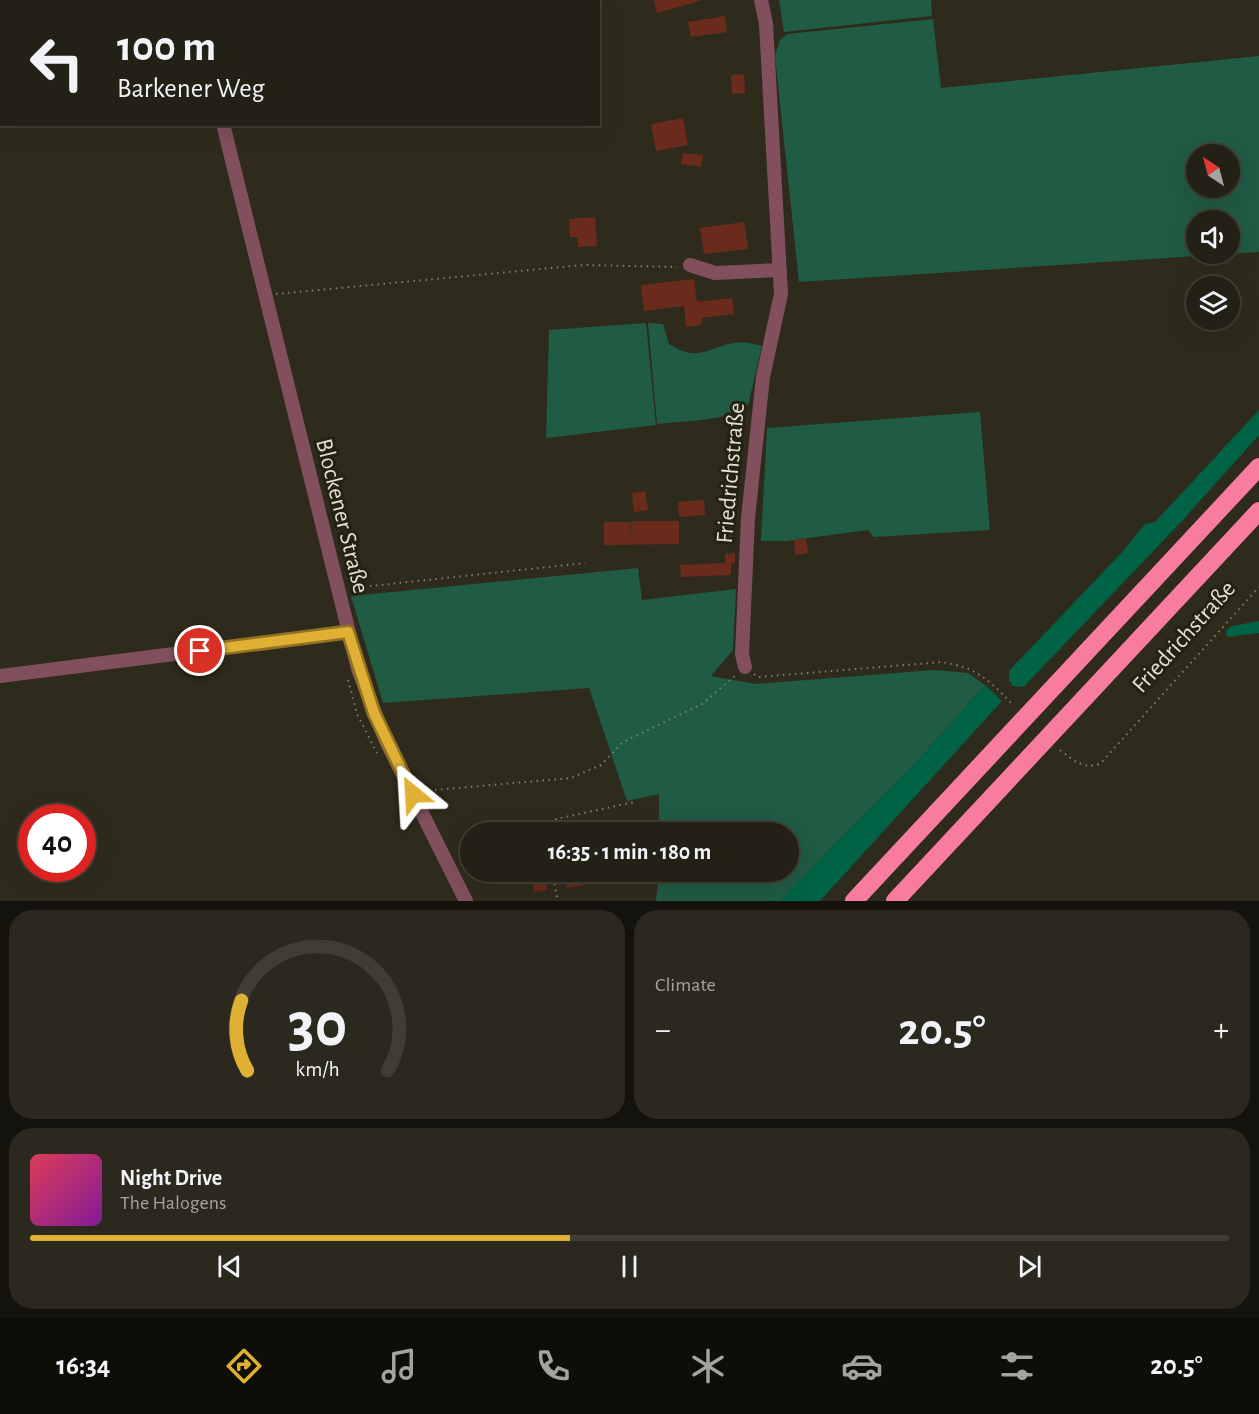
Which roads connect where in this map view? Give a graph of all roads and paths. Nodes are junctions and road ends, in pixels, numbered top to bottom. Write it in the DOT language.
graph roads {
  1 [pos="761,0"];
  2 [pos="223,126"];
  3 [pos="690,265"];
  4 [pos="780,270"];
  5 [pos="264,295"];
  6 [pos="1259,467"];
  7 [pos="1259,511"];
  8 [pos="585,563"];
  9 [pos="1259,587"];
  10 [pos="336,589"];
  11 [pos="348,632"];
  12 [pos="744,667"];
  13 [pos="0,676"];
  14 [pos="1011,704"];
  15 [pos="1060,750"];
  16 [pos="413,794"];
  17 [pos="634,802"];
  18 [pos="556,822"];
  19 [pos="554,882"];
  20 [pos="466,901"];
  21 [pos="558,901"];
  22 [pos="854,901"];
  23 [pos="895,901"];
  1 -- 4 [label="street, Friedrichstraße"];
  2 -- 5 [label="street, Blockener Straße"];
  3 -- 4 [label="street"];
  3 -- 5 [label="path"];
  4 -- 12 [label="street, Friedrichstraße"];
  5 -- 10 [label="street, Blockener Straße"];
  6 -- 22 [label="highway"];
  7 -- 23 [label="highway"];
  8 -- 10 [label="path"];
  9 -- 15 [label="path, Friedrichstraße"];
  10 -- 11 [label="street, Blockener Straße"];
  11 -- 13 [label="street"];
  11 -- 16 [label="street, Blockener Straße"];
  12 -- 14 [label="path"];
  12 -- 16 [label="path"];
  16 -- 20 [label="street, Blockener Straße"];
  17 -- 18 [label="path"];
  19 -- 21 [label="path"];
}
